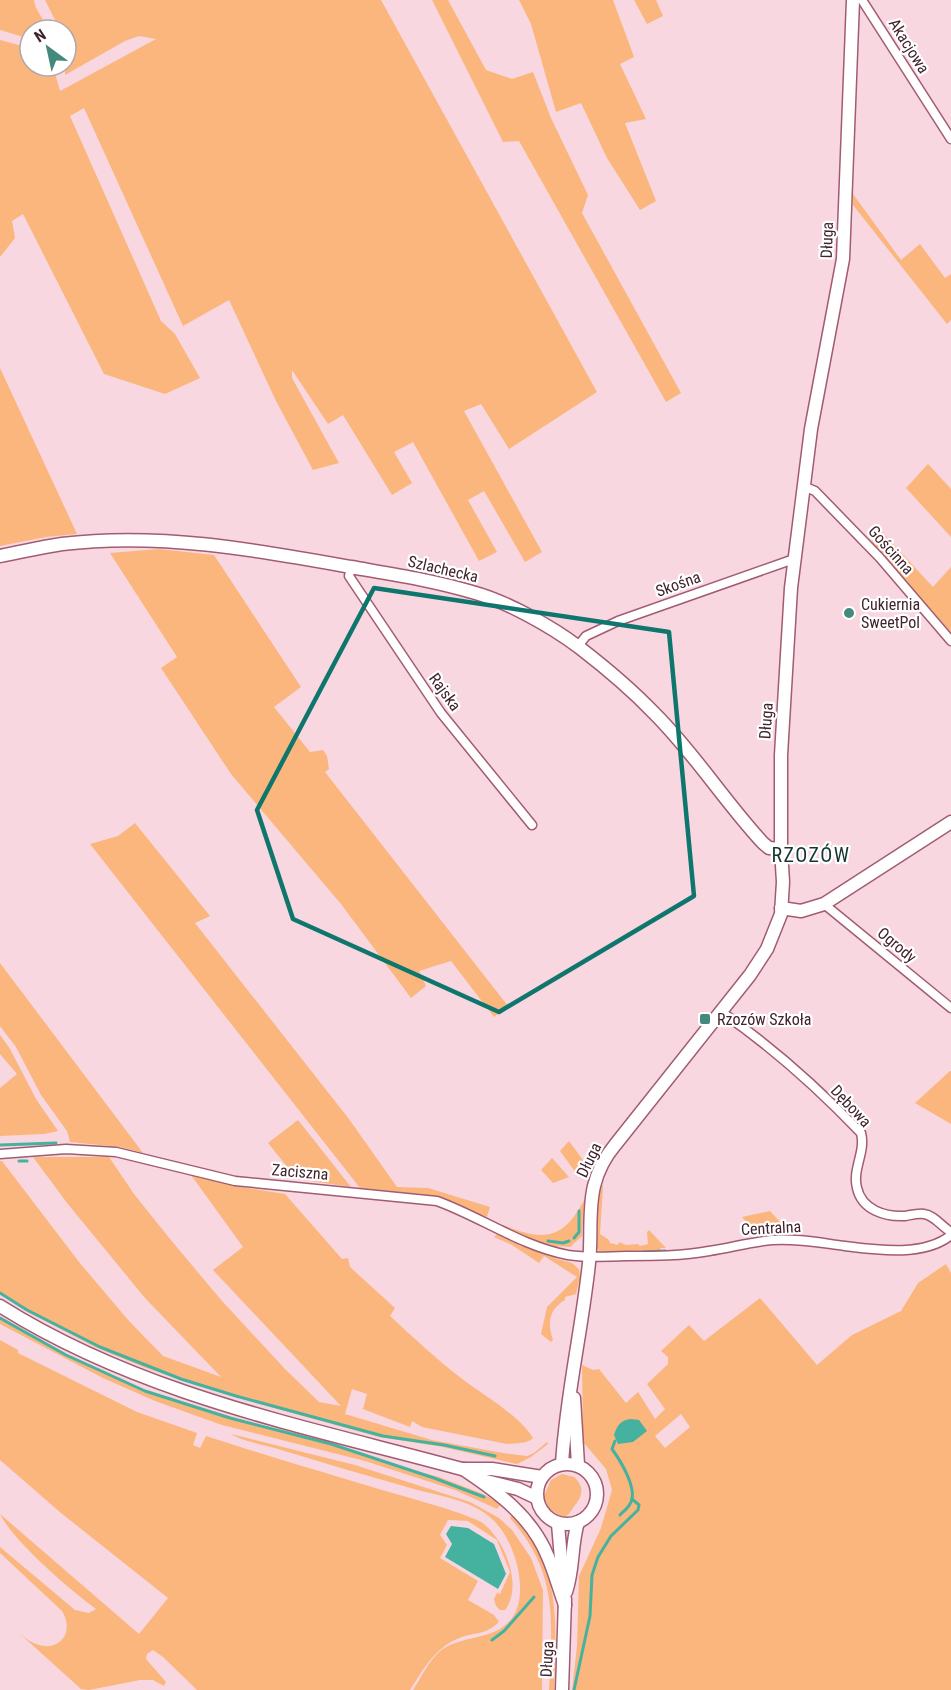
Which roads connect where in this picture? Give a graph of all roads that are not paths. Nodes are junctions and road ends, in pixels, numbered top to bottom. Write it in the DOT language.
graph roads {
  1 [pos="853,0"];
  2 [pos="862,0"];
  3 [pos="951,139"];
  4 [pos="803,486"];
  5 [pos="0,556"];
  6 [pos="794,559"];
  7 [pos="351,567"];
  8 [pos="951,641"];
  9 [pos="578,646"];
  10 [pos="951,822"];
  11 [pos="532,825"];
  12 [pos="781,849"];
  13 [pos="824,903"];
  14 [pos="781,908"];
  15 [pos="951,1008"];
  16 [pos="720,1011"];
  17 [pos="0,1154"];
  18 [pos="951,1233"];
  19 [pos="590,1257"];
  20 [pos="0,1306"];
  21 [pos="572,1386"];
  22 [pos="562,1464"];
  23 [pos="579,1465"];
  24 [pos="462,1468"];
  25 [pos="542,1477"];
  26 [pos="478,1479"];
  27 [pos="537,1498"];
  28 [pos="578,1522"];
  29 [pos="558,1524"];
  30 [pos="566,1599"];
  31 [pos="562,1690"];
  1 -- 4 [label="street, Długa"];
  2 -- 3 [label="street, Akacjowa"];
  4 -- 6 [label="street, Długa"];
  4 -- 8 [label="street, Gościnna"];
  5 -- 7 [label="street, Szlachecka"];
  6 -- 9 [label="street, Skośna"];
  6 -- 12 [label="street, Długa"];
  7 -- 9 [label="street, Szlachecka"];
  7 -- 11 [label="street, Rajska"];
  9 -- 12 [label="street, Szlachecka"];
  10 -- 13 [label="street"];
  12 -- 14 [label="street, Długa"];
  13 -- 14 [label="street"];
  13 -- 15 [label="street, Ogrody"];
  14 -- 16 [label="street, Długa"];
  16 -- 18 [label="street, Dębowa"];
  16 -- 19 [label="street, Długa"];
  17 -- 19 [label="street, Zaciszna"];
  18 -- 19 [label="street, Centralna"];
  19 -- 21 [label="street, Długa"];
  20 -- 24 [label="street"];
  21 -- 22 [label="street, Długa"];
  21 -- 23 [label="street, Długa"];
  22 -- 23 [label="street"];
  22 -- 25 [label="street"];
  23 -- 28 [label="street"];
  24 -- 25 [label="street"];
  24 -- 26 [label="street"];
  25 -- 27 [label="street"];
  26 -- 27 [label="street"];
  26 -- 30 [label="street"];
  27 -- 29 [label="street"];
  28 -- 29 [label="street"];
  28 -- 30 [label="street, Długa"];
  29 -- 30 [label="street, Długa"];
  30 -- 31 [label="street, Długa"];
}
